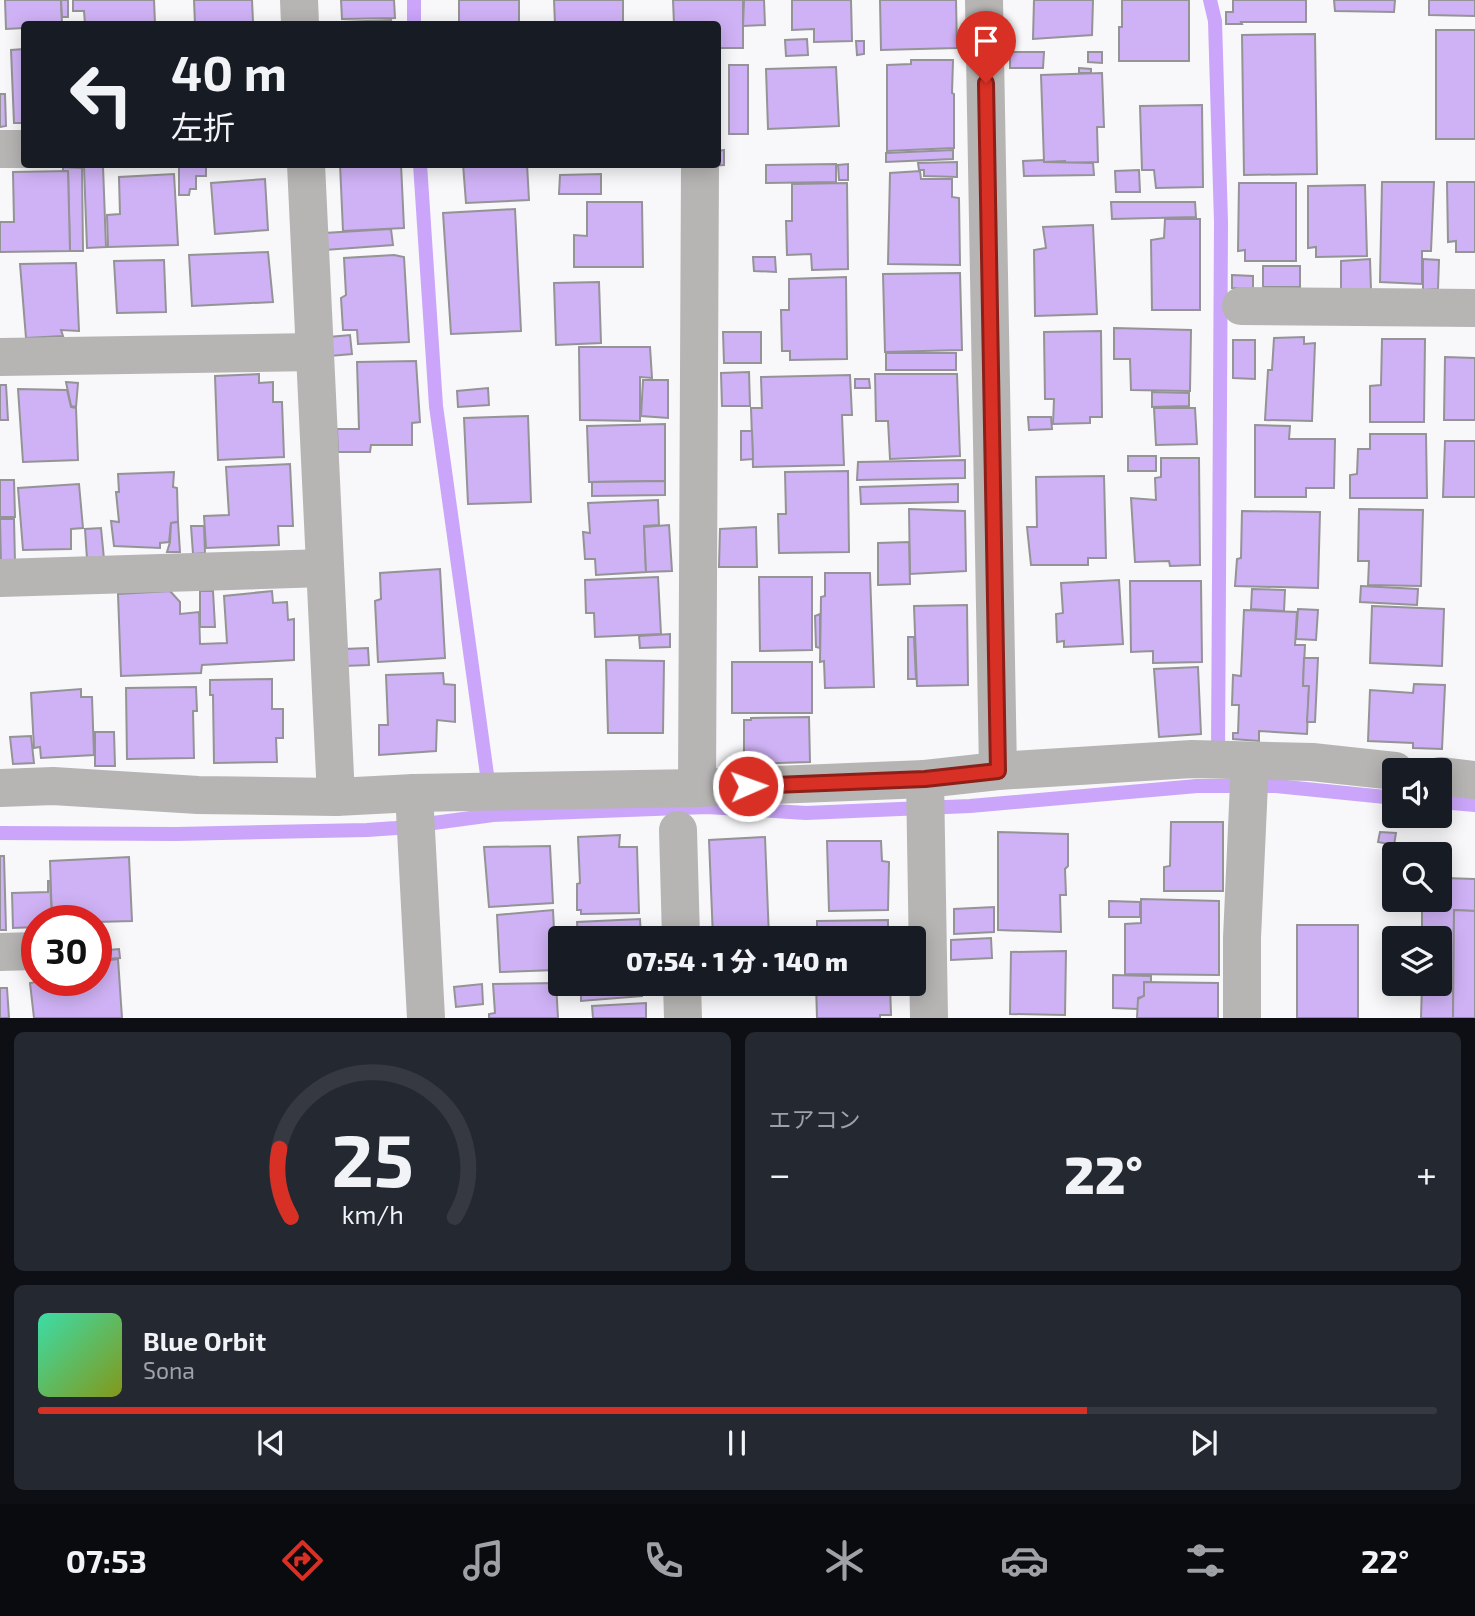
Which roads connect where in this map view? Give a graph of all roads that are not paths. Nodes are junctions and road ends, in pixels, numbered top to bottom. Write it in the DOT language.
graph roads {
  1 [pos="299,0"];
  2 [pos="984,0"];
  3 [pos="300,21"];
  4 [pos="0,149"];
  5 [pos="21,149"];
  6 [pos="306,168"];
  7 [pos="700,168"];
  8 [pos="1241,306"];
  9 [pos="1475,309"];
  10 [pos="315,352"];
  11 [pos="0,358"];
  12 [pos="325,568"];
  13 [pos="0,578"];
  14 [pos="1237,770"];
  15 [pos="1382,770"];
  16 [pos="998,771"];
  17 [pos="1452,777"];
  18 [pos="1475,780"];
  19 [pos="0,788"];
  20 [pos="697,788"];
  21 [pos="336,797"];
  22 [pos="925,798"];
  23 [pos="415,815"];
  24 [pos="678,830"];
  25 [pos="681,926"];
  26 [pos="21,951"];
  27 [pos="0,952"];
  28 [pos="682,996"];
  29 [pos="426,1017"];
  30 [pos="683,1017"];
  31 [pos="929,1017"];
  32 [pos="1242,1017"];
  1 -- 3 [label="street"];
  2 -- 16 [label="street"];
  4 -- 5 [label="street"];
  6 -- 10 [label="street"];
  7 -- 20 [label="street"];
  8 -- 9 [label="street"];
  10 -- 11 [label="street"];
  10 -- 12 [label="street"];
  12 -- 13 [label="street"];
  12 -- 21 [label="street"];
  14 -- 15 [label="street"];
  14 -- 16 [label="street"];
  14 -- 32 [label="street"];
  16 -- 22 [label="street"];
  17 -- 18 [label="street"];
  19 -- 21 [label="street"];
  20 -- 22 [label="street"];
  20 -- 23 [label="street"];
  21 -- 23 [label="street"];
  22 -- 31 [label="street"];
  23 -- 29 [label="street"];
  24 -- 25 [label="street"];
  26 -- 27 [label="street"];
  28 -- 30 [label="street"];
}
